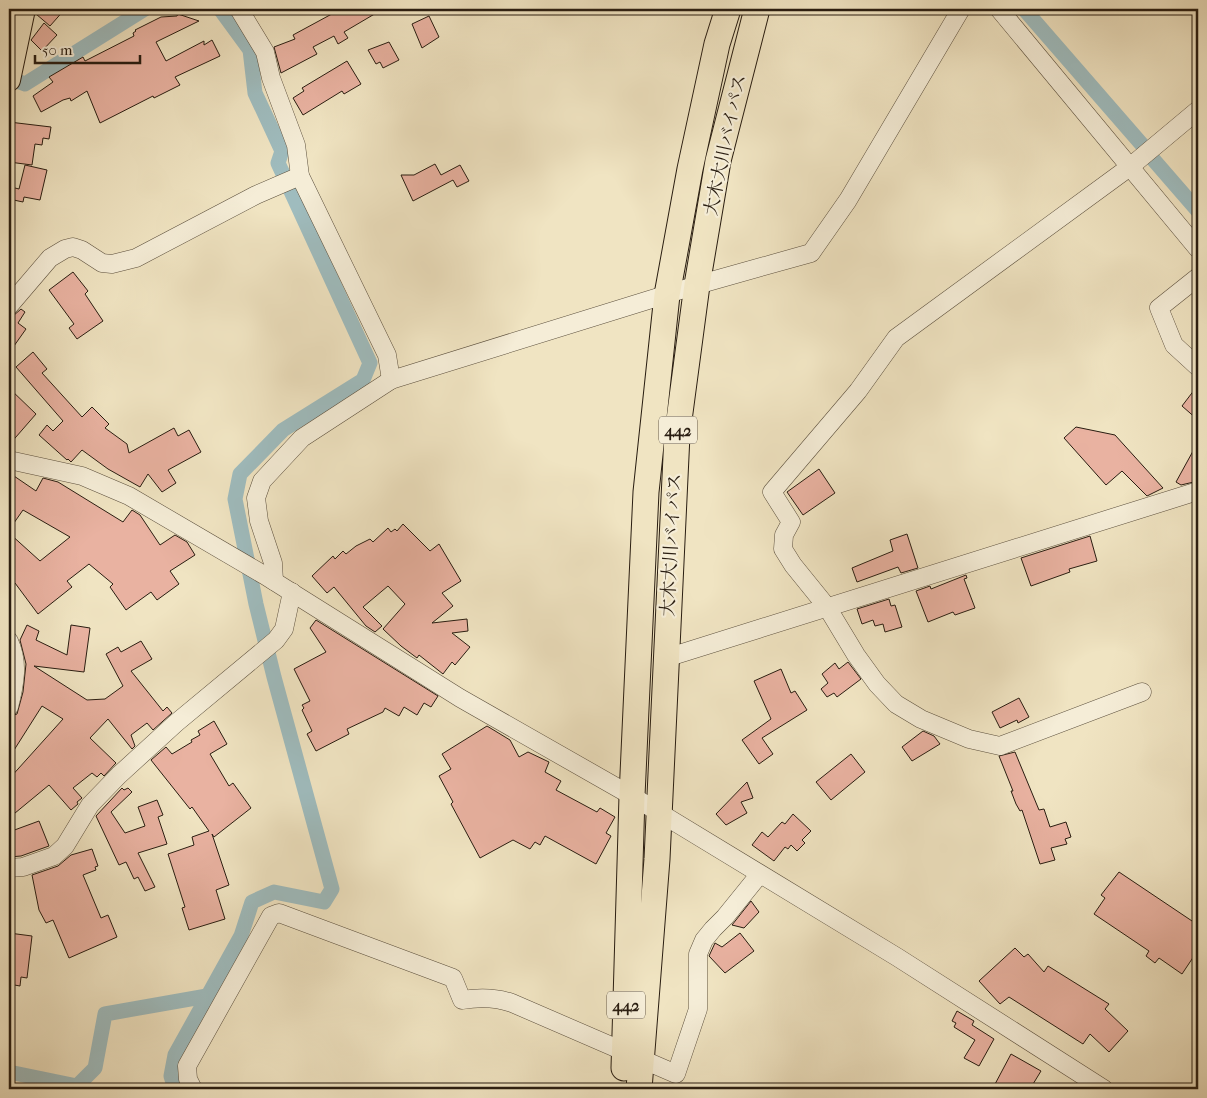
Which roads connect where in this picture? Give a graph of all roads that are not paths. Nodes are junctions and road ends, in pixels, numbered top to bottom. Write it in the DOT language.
graph roads {
  1 [pos="24,9"];
  2 [pos="239,9"];
  3 [pos="728,9"];
  4 [pos="757,9"];
  5 [pos="961,9"];
  6 [pos="1000,9"];
  7 [pos="9,80"];
  8 [pos="1198,110"];
  9 [pos="1131,166"];
  10 [pos="289,180"];
  11 [pos="1198,249"];
  12 [pos="1198,277"];
  13 [pos="697,285"];
  14 [pos="667,295"];
  15 [pos="9,306"];
  16 [pos="1198,367"];
  17 [pos="391,380"];
  18 [pos="9,460"];
  19 [pos="1198,490"];
  20 [pos="269,578"];
  21 [pos="292,592"];
  22 [pos="827,607"];
  23 [pos="9,640"];
  24 [pos="666,658"];
  25 [pos="1142,692"];
  26 [pos="9,707"];
  27 [pos="632,796"];
  28 [pos="658,813"];
  29 [pos="9,868"];
  30 [pos="759,875"];
  31 [pos="632,1055"];
  32 [pos="193,1089"];
  33 [pos="623,1089"];
  34 [pos="639,1089"];
  35 [pos="1104,1089"];
  1 -- 7 [label="main road"];
  2 -- 10 [label="street"];
  3 -- 14 [label="highway, 大木大川バイパス / 442"];
  4 -- 13 [label="highway, 大木大川バイパス / 442"];
  5 -- 13 [label="street"];
  6 -- 9 [label="street"];
  8 -- 9 [label="street"];
  9 -- 11 [label="street"];
  9 -- 22 [label="street"];
  10 -- 15 [label="street"];
  10 -- 17 [label="street"];
  12 -- 16 [label="street"];
  13 -- 14 [label="street"];
  13 -- 24 [label="highway, 大木大川バイパス / 442"];
  14 -- 17 [label="street"];
  14 -- 27 [label="highway, 大木大川バイパス / 442"];
  17 -- 20 [label="street"];
  18 -- 20 [label="street"];
  19 -- 22 [label="street"];
  20 -- 21 [label="street"];
  21 -- 27 [label="street"];
  21 -- 29 [label="street"];
  22 -- 24 [label="street"];
  22 -- 25 [label="street"];
  23 -- 26 [label="street"];
  24 -- 28 [label="highway, 大木大川バイパス / 442"];
  27 -- 28 [label="street"];
  27 -- 31 [label="highway, 大木大川バイパス / 442"];
  28 -- 30 [label="street"];
  28 -- 31 [label="highway, 大木大川バイパス / 442"];
  30 -- 31 [label="street"];
  30 -- 35 [label="street"];
  31 -- 32 [label="street"];
  31 -- 33 [label="highway, 大木大川バイパス / 442"];
  31 -- 34 [label="highway, 大木大川バイパス / 442"];
}
